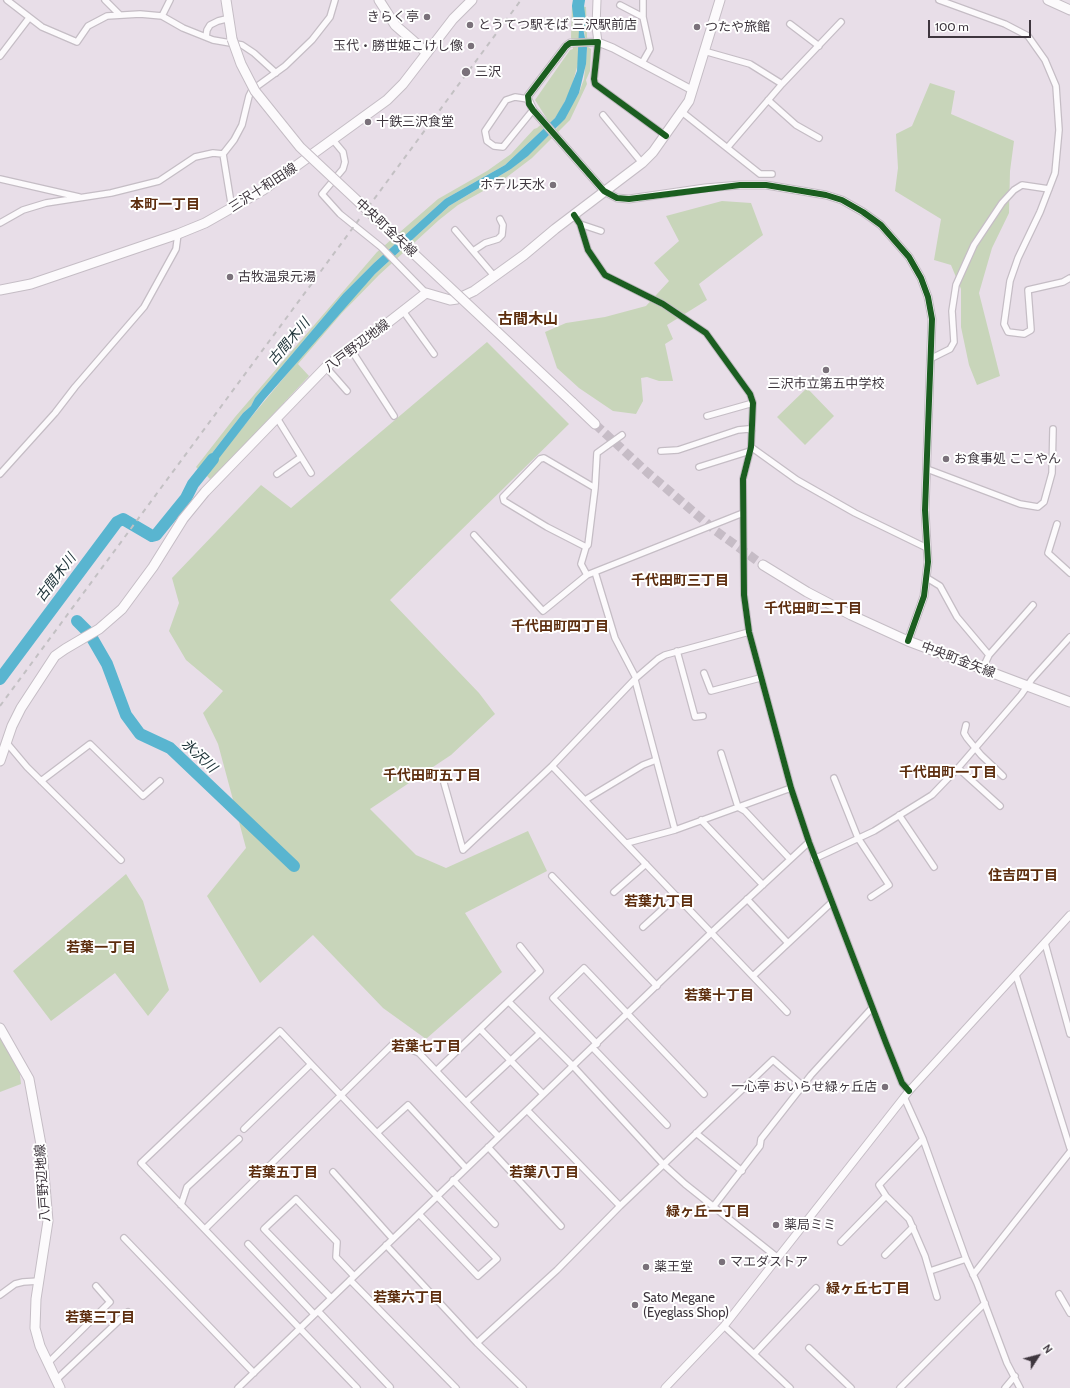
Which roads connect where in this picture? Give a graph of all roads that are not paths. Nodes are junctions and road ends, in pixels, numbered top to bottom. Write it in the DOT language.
graph roads {
  1 [pos="7,0"];
  2 [pos="105,0"];
  3 [pos="170,0"];
  4 [pos="226,0"];
  5 [pos="335,0"];
  6 [pos="379,0"];
  7 [pos="472,0"];
  8 [pos="597,0"];
  9 [pos="643,0"];
  10 [pos="720,0"];
  11 [pos="939,0"];
  12 [pos="1048,0"];
  13 [pos="620,5"];
  14 [pos="1070,10"];
  15 [pos="118,14"];
  16 [pos="162,16"];
  17 [pos="643,17"];
  18 [pos="29,18"];
  19 [pos="230,18"];
  20 [pos="841,22"];
  21 [pos="790,24"];
  22 [pos="206,37"];
  23 [pos="595,42"];
  24 [pos="819,46"];
  25 [pos="704,51"];
  26 [pos="427,53"];
  27 [pos="0,56"];
  28 [pos="642,63"];
  29 [pos="276,73"];
  30 [pos="782,84"];
  31 [pos="692,90"];
  32 [pos="528,99"];
  33 [pos="768,100"];
  34 [pos="533,110"];
  35 [pos="682,112"];
  36 [pos="603,115"];
  37 [pos="666,136"];
  38 [pos="819,138"];
  39 [pos="333,140"];
  40 [pos="727,148"];
  41 [pos="223,154"];
  42 [pos="642,163"];
  43 [pos="772,174"];
  44 [pos="0,179"];
  45 [pos="1049,190"];
  46 [pos="604,191"];
  47 [pos="84,198"];
  48 [pos="232,209"];
  49 [pos="574,215"];
  50 [pos="500,219"];
  51 [pos="0,223"];
  52 [pos="580,224"];
  53 [pos="455,230"];
  54 [pos="601,231"];
  55 [pos="178,234"];
  56 [pos="473,251"];
  57 [pos="495,277"];
  58 [pos="1070,278"];
  59 [pos="0,290"];
  60 [pos="426,293"];
  61 [pos="403,311"];
  62 [pos="350,348"];
  63 [pos="434,354"];
  64 [pos="932,358"];
  65 [pos="326,367"];
  66 [pos="347,391"];
  67 [pos="753,403"];
  68 [pos="394,416"];
  69 [pos="707,416"];
  70 [pos="277,418"];
  71 [pos="595,424"];
  72 [pos="1053,429"];
  73 [pos="752,431"];
  74 [pos="622,435"];
  75 [pos="750,449"];
  76 [pos="661,451"];
  77 [pos="301,457"];
  78 [pos="699,467"];
  79 [pos="927,469"];
  80 [pos="311,473"];
  81 [pos="0,474"];
  82 [pos="277,474"];
  83 [pos="595,488"];
  84 [pos="743,514"];
  85 [pos="1057,524"];
  86 [pos="474,535"];
  87 [pos="586,547"];
  88 [pos="927,548"];
  89 [pos="763,565"];
  90 [pos="595,572"];
  91 [pos="1070,573"];
  92 [pos="587,575"];
  93 [pos="927,578"];
  94 [pos="1033,605"];
  95 [pos="748,632"];
  96 [pos="1070,637"];
  97 [pos="908,641"];
  98 [pos="677,652"];
  99 [pos="989,655"];
  100 [pos="982,670"];
  101 [pos="704,673"];
  102 [pos="760,678"];
  103 [pos="636,679"];
  104 [pos="1026,687"];
  105 [pos="1070,702"];
  106 [pos="703,716"];
  107 [pos="966,725"];
  108 [pos="6,742"];
  109 [pos="975,747"];
  110 [pos="721,753"];
  111 [pos="656,760"];
  112 [pos="0,761"];
  113 [pos="552,766"];
  114 [pos="958,768"];
  115 [pos="1003,776"];
  116 [pos="834,778"];
  117 [pos="41,781"];
  118 [pos="160,781"];
  119 [pos="444,783"];
  120 [pos="790,788"];
  121 [pos="585,800"];
  122 [pos="1000,806"];
  123 [pos="738,807"];
  124 [pos="899,815"];
  125 [pos="701,820"];
  126 [pos="675,830"];
  127 [pos="858,838"];
  128 [pos="808,842"];
  129 [pos="627,844"];
  130 [pos="790,859"];
  131 [pos="814,859"];
  132 [pos="121,860"];
  133 [pos="646,864"];
  134 [pos="934,867"];
  135 [pos="552,876"];
  136 [pos="763,885"];
  137 [pos="614,892"];
  138 [pos="677,896"];
  139 [pos="872,897"];
  140 [pos="747,899"];
  141 [pos="831,903"];
  142 [pos="1070,915"];
  143 [pos="643,927"];
  144 [pos="712,932"];
  145 [pos="788,943"];
  146 [pos="1045,943"];
  147 [pos="520,946"];
  148 [pos="1016,975"];
  149 [pos="753,976"];
  150 [pos="657,986"];
  151 [pos="509,1002"];
  152 [pos="872,1008"];
  153 [pos="787,1012"];
  154 [pos="628,1014"];
  155 [pos="0,1028"];
  156 [pos="480,1029"];
  157 [pos="540,1033"];
  158 [pos="1070,1034"];
  159 [pos="595,1046"];
  160 [pos="511,1061"];
  161 [pos="311,1064"];
  162 [pos="573,1066"];
  163 [pos="436,1071"];
  164 [pos="803,1086"];
  165 [pos="909,1091"];
  166 [pos="543,1094"];
  167 [pos="704,1094"];
  168 [pos="341,1096"];
  169 [pos="904,1097"];
  170 [pos="466,1102"];
  171 [pos="527,1110"];
  172 [pos="667,1125"];
  173 [pos="244,1129"];
  174 [pos="377,1133"];
  175 [pos="696,1133"];
  176 [pos="499,1136"];
  177 [pos="239,1139"];
  178 [pos="922,1139"];
  179 [pos="488,1147"];
  180 [pos="1070,1148"];
  181 [pos="1070,1152"];
  182 [pos="663,1164"];
  183 [pos="466,1168"];
  184 [pos="742,1171"];
  185 [pos="333,1172"];
  186 [pos="453,1180"];
  187 [pos="437,1195"];
  188 [pos="886,1196"];
  189 [pos="182,1205"];
  190 [pos="620,1206"];
  191 [pos="713,1207"];
  192 [pos="419,1214"];
  193 [pos="495,1224"];
  194 [pos="561,1226"];
  195 [pos="913,1227"];
  196 [pos="205,1229"];
  197 [pos="124,1238"];
  198 [pos="392,1238"];
  199 [pos="842,1242"];
  200 [pos="248,1244"];
  201 [pos="386,1245"];
  202 [pos="885,1255"];
  203 [pos="778,1258"];
  204 [pos="966,1259"];
  205 [pos="930,1271"];
  206 [pos="973,1275"];
  207 [pos="352,1278"];
  208 [pos="39,1281"];
  209 [pos="96,1286"];
  210 [pos="816,1288"];
  211 [pos="1059,1294"];
  212 [pos="0,1295"];
  213 [pos="937,1297"];
  214 [pos="331,1298"];
  215 [pos="985,1303"];
  216 [pos="128,1312"];
  217 [pos="316,1313"];
  218 [pos="1070,1313"];
  219 [pos="724,1326"];
  220 [pos="300,1329"];
  221 [pos="477,1343"];
  222 [pos="809,1348"];
  223 [pos="754,1354"];
  224 [pos="48,1363"];
  225 [pos="254,1372"];
  226 [pos="1015,1376"];
  227 [pos="58,1384"];
  228 [pos="390,1387"];
  229 [pos="238,1388"];
  230 [pos="357,1388"];
  231 [pos="456,1388"];
  232 [pos="523,1388"];
  233 [pos="665,1388"];
  234 [pos="790,1388"];
  235 [pos="851,1388"];
  236 [pos="900,1388"];
  237 [pos="1005,1388"];
  238 [pos="1020,1388"];
  1 -- 18 [label="street"];
  2 -- 15 [label="street"];
  3 -- 16 [label="street"];
  4 -- 19 [label="main road, 中央町金矢線"];
  5 -- 29 [label="street"];
  6 -- 26 [label="main road"];
  7 -- 26 [label="main road, 三沢十和田線"];
  8 -- 23 [label="street"];
  9 -- 17 [label="street"];
  10 -- 25 [label="main road"];
  11 -- 45 [label="street"];
  12 -- 14 [label="main road"];
  13 -- 17 [label="street"];
  15 -- 16 [label="street"];
  15 -- 18 [label="street"];
  16 -- 22 [label="street"];
  17 -- 28 [label="street"];
  18 -- 27 [label="street"];
  19 -- 22 [label="street"];
  19 -- 71 [label="main road, 中央町金矢線, bridge"];
  20 -- 24 [label="street"];
  21 -- 24 [label="street"];
  22 -- 29 [label="street"];
  23 -- 28 [label="street"];
  23 -- 32 [label="street"];
  23 -- 37 [label="street"];
  24 -- 30 [label="street"];
  25 -- 30 [label="street"];
  25 -- 31 [label="main road"];
  26 -- 39 [label="main road, 三沢十和田線"];
  28 -- 31 [label="street"];
  29 -- 41 [label="street"];
  30 -- 33 [label="street"];
  31 -- 35 [label="main road"];
  32 -- 34 [label="street"];
  32 -- 34 [label="street"];
  33 -- 38 [label="street"];
  33 -- 40 [label="street"];
  34 -- 46 [label="street"];
  35 -- 37 [label="main road"];
  35 -- 40 [label="street"];
  36 -- 42 [label="street"];
  37 -- 42 [label="main road"];
  39 -- 48 [label="main road, 三沢十和田線"];
  39 -- 60 [label="street"];
  40 -- 43 [label="street"];
  41 -- 47 [label="street"];
  41 -- 48 [label="street"];
  42 -- 46 [label="main road"];
  44 -- 47 [label="street"];
  45 -- 58 [label="street"];
  45 -- 64 [label="street"];
  46 -- 49 [label="main road"];
  46 -- 64 [label="street"];
  47 -- 51 [label="street"];
  48 -- 55 [label="main road, 三沢十和田線"];
  49 -- 52 [label="street"];
  49 -- 57 [label="main road"];
  50 -- 56 [label="street"];
  52 -- 54 [label="street"];
  52 -- 67 [label="street"];
  53 -- 56 [label="street"];
  55 -- 59 [label="main road, 三沢十和田線"];
  55 -- 81 [label="street"];
  56 -- 57 [label="street"];
  57 -- 60 [label="main road"];
  60 -- 61 [label="main road, 八戸野辺地線"];
  61 -- 62 [label="main road, 八戸野辺地線"];
  61 -- 63 [label="street"];
  62 -- 65 [label="main road, 八戸野辺地線"];
  62 -- 68 [label="street"];
  64 -- 79 [label="street"];
  65 -- 66 [label="street"];
  65 -- 70 [label="main road, 八戸野辺地線"];
  67 -- 69 [label="street"];
  67 -- 73 [label="street"];
  70 -- 77 [label="street"];
  70 -- 108 [label="main road, 八戸野辺地線"];
  72 -- 79 [label="street"];
  73 -- 75 [label="street"];
  73 -- 76 [label="street"];
  74 -- 83 [label="street"];
  75 -- 78 [label="street"];
  75 -- 84 [label="street"];
  75 -- 88 [label="street"];
  77 -- 80 [label="street"];
  77 -- 82 [label="street"];
  79 -- 88 [label="street"];
  83 -- 87 [label="street"];
  83 -- 87 [label="street"];
  84 -- 90 [label="street"];
  84 -- 95 [label="street"];
  85 -- 91 [label="street"];
  86 -- 92 [label="street"];
  87 -- 92 [label="street"];
  88 -- 93 [label="street"];
  89 -- 97 [label="main road, 中央町金矢線"];
  90 -- 92 [label="street"];
  90 -- 103 [label="street"];
  93 -- 97 [label="street"];
  93 -- 99 [label="street"];
  94 -- 99 [label="street"];
  95 -- 98 [label="street"];
  95 -- 102 [label="street"];
  96 -- 104 [label="street"];
  97 -- 100 [label="main road, 中央町金矢線"];
  98 -- 103 [label="street"];
  98 -- 106 [label="street"];
  99 -- 100 [label="street"];
  100 -- 104 [label="main road, 中央町金矢線"];
  101 -- 102 [label="street"];
  102 -- 120 [label="street"];
  103 -- 111 [label="street"];
  103 -- 113 [label="street"];
  104 -- 105 [label="main road, 中央町金矢線"];
  104 -- 109 [label="street"];
  107 -- 109 [label="street"];
  108 -- 112 [label="main road, 八戸野辺地線"];
  108 -- 117 [label="street"];
  109 -- 114 [label="street"];
  109 -- 115 [label="street"];
  110 -- 123 [label="street"];
  111 -- 121 [label="street"];
  111 -- 126 [label="street"];
  113 -- 119 [label="street"];
  113 -- 121 [label="street"];
  114 -- 122 [label="street"];
  114 -- 124 [label="street"];
  116 -- 127 [label="street"];
  117 -- 118 [label="street"];
  117 -- 132 [label="street"];
  120 -- 123 [label="street"];
  120 -- 128 [label="street"];
  121 -- 129 [label="street"];
  123 -- 125 [label="street"];
  123 -- 130 [label="street"];
  124 -- 127 [label="street"];
  124 -- 134 [label="street"];
  125 -- 126 [label="street"];
  125 -- 136 [label="street"];
  126 -- 129 [label="street"];
  127 -- 131 [label="street"];
  127 -- 139 [label="street"];
  128 -- 130 [label="street"];
  128 -- 131 [label="street"];
  129 -- 133 [label="street"];
  130 -- 136 [label="street"];
  131 -- 141 [label="street"];
  133 -- 137 [label="street"];
  133 -- 138 [label="street"];
  135 -- 150 [label="street"];
  136 -- 140 [label="street"];
  138 -- 143 [label="street"];
  138 -- 144 [label="street"];
  140 -- 144 [label="street"];
  140 -- 145 [label="street"];
  141 -- 145 [label="street"];
  141 -- 152 [label="street"];
  142 -- 146 [label="street"];
  144 -- 149 [label="street"];
  144 -- 150 [label="street"];
  145 -- 149 [label="street"];
  146 -- 148 [label="street"];
  146 -- 158 [label="street"];
  147 -- 151 [label="street"];
  148 -- 165 [label="street"];
  148 -- 180 [label="street"];
  149 -- 153 [label="street"];
  150 -- 154 [label="street"];
  151 -- 156 [label="street"];
  151 -- 157 [label="street"];
  152 -- 164 [label="street"];
  152 -- 165 [label="street"];
  154 -- 159 [label="street"];
  154 -- 159 [label="street"];
  154 -- 167 [label="street"];
  155 -- 208 [label="main road, 八戸野辺地線"];
  156 -- 160 [label="street"];
  156 -- 163 [label="street"];
  157 -- 160 [label="street"];
  157 -- 162 [label="street"];
  159 -- 162 [label="street"];
  159 -- 172 [label="street"];
  160 -- 166 [label="street"];
  160 -- 170 [label="street"];
  161 -- 168 [label="street"];
  161 -- 173 [label="street"];
  161 -- 189 [label="street"];
  162 -- 166 [label="street"];
  162 -- 182 [label="street"];
  163 -- 168 [label="street"];
  163 -- 170 [label="street"];
  164 -- 175 [label="street"];
  164 -- 184 [label="street"];
  165 -- 169 [label="street"];
  166 -- 171 [label="street"];
  168 -- 174 [label="street"];
  168 -- 196 [label="street"];
  169 -- 178 [label="street"];
  169 -- 203 [label="street"];
  170 -- 176 [label="street"];
  171 -- 176 [label="street"];
  171 -- 190 [label="street"];
  174 -- 183 [label="street"];
  174 -- 187 [label="street"];
  175 -- 182 [label="street"];
  175 -- 184 [label="street"];
  176 -- 179 [label="street"];
  177 -- 189 [label="street"];
  178 -- 188 [label="street"];
  178 -- 204 [label="street"];
  179 -- 183 [label="street"];
  179 -- 194 [label="street"];
  181 -- 206 [label="street"];
  182 -- 190 [label="street"];
  182 -- 191 [label="street"];
  183 -- 186 [label="street"];
  184 -- 191 [label="street"];
  185 -- 198 [label="street"];
  186 -- 187 [label="street"];
  186 -- 193 [label="street"];
  187 -- 192 [label="street"];
  187 -- 192 [label="street"];
  188 -- 195 [label="street"];
  188 -- 199 [label="street"];
  189 -- 196 [label="street"];
  190 -- 221 [label="street"];
  191 -- 203 [label="street"];
  192 -- 198 [label="street"];
  195 -- 202 [label="street"];
  195 -- 205 [label="street"];
  196 -- 220 [label="street"];
  197 -- 225 [label="street"];
  198 -- 201 [label="street"];
  200 -- 217 [label="street"];
  201 -- 207 [label="street"];
  201 -- 221 [label="street"];
  203 -- 219 [label="street"];
  204 -- 205 [label="street"];
  204 -- 206 [label="street"];
  205 -- 213 [label="street"];
  206 -- 215 [label="street"];
  207 -- 214 [label="street"];
  207 -- 214 [label="street"];
  207 -- 231 [label="street"];
  208 -- 212 [label="street"];
  208 -- 224 [label="main road, 八戸野辺地線"];
  209 -- 224 [label="street"];
  210 -- 223 [label="street"];
  211 -- 218 [label="street"];
  214 -- 217 [label="street"];
  215 -- 226 [label="street"];
  215 -- 236 [label="street"];
  216 -- 227 [label="street"];
  217 -- 220 [label="street"];
  217 -- 228 [label="street"];
  219 -- 223 [label="street"];
  219 -- 233 [label="street"];
  220 -- 225 [label="street"];
  220 -- 230 [label="street"];
  221 -- 232 [label="street"];
  222 -- 235 [label="street"];
  223 -- 234 [label="street"];
  224 -- 227 [label="main road, 八戸野辺地線"];
  225 -- 229 [label="street"];
  226 -- 237 [label="street"];
  226 -- 238 [label="street"];
}
